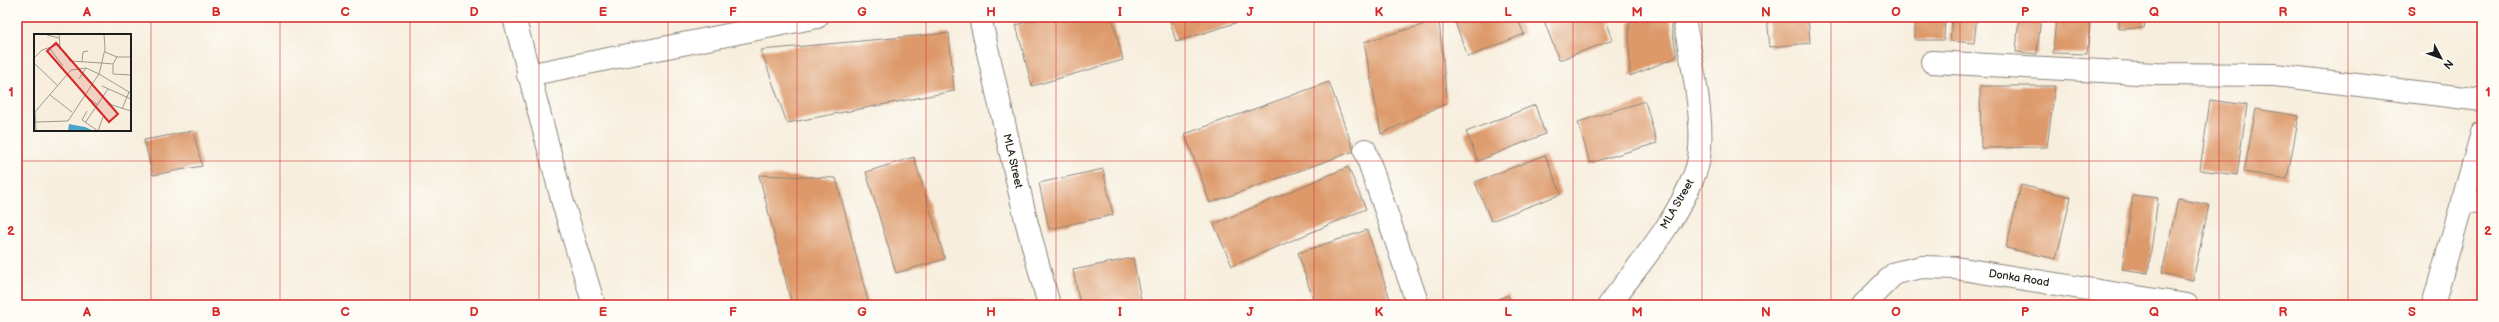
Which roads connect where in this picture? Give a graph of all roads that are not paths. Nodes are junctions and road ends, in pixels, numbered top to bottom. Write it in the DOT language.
graph roads {
  1 [pos="514,17"];
  2 [pos="817,17"];
  3 [pos="980,17"];
  4 [pos="1684,17"];
  5 [pos="1932,62"];
  6 [pos="528,75"];
  7 [pos="2482,100"];
  8 [pos="2482,133"];
  9 [pos="1365,150"];
  10 [pos="2472,202"];
  11 [pos="594,305"];
  12 [pos="1049,305"];
  13 [pos="1418,305"];
  14 [pos="1609,305"];
  15 [pos="1863,305"];
  16 [pos="2187,305"];
  17 [pos="2433,305"];
  1 -- 6 [label="street"];
  2 -- 6 [label="street"];
  3 -- 12 [label="street, MLA Street"];
  4 -- 14 [label="street, MLA Street"];
  5 -- 7 [label="street"];
  6 -- 11 [label="street"];
  8 -- 10 [label="street"];
  9 -- 13 [label="street"];
  10 -- 17 [label="street"];
  15 -- 16 [label="street, Donka Road"];
}
